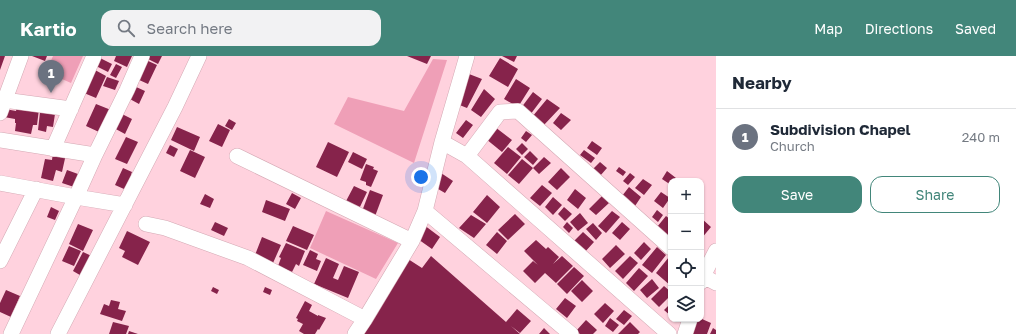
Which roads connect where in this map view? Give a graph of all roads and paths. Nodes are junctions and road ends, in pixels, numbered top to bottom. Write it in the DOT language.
graph roads {
  1 [pos="21,56"];
  2 [pos="94,56"];
  3 [pos="142,56"];
  4 [pos="199,56"];
  5 [pos="467,56"];
  6 [pos="2,107"];
  7 [pos="71,108"];
  8 [pos="0,140"];
  9 [pos="442,142"];
  10 [pos="53,149"];
  11 [pos="95,155"];
  12 [pos="237,156"];
  13 [pos="467,156"];
  14 [pos="0,183"];
  15 [pos="36,189"];
  16 [pos="76,197"];
  17 [pos="125,205"];
  18 [pos="425,210"];
  19 [pos="146,224"];
  20 [pos="412,242"];
  21 [pos="668,245"];
  22 [pos="716,251"];
  23 [pos="0,261"];
  24 [pos="704,274"];
  25 [pos="704,279"];
  26 [pos="716,283"];
  27 [pos="365,320"];
  28 [pos="689,322"];
  29 [pos="11,334"];
  30 [pos="58,334"];
  31 [pos="354,334"];
  32 [pos="571,334"];
  33 [pos="669,334"];
  34 [pos="685,334"];
  1 -- 6 [label="street"];
  2 -- 7 [label="street"];
  3 -- 11 [label="street"];
  4 -- 17 [label="street"];
  5 -- 9 [label="street"];
  6 -- 7 [label="street"];
  7 -- 10 [label="street"];
  8 -- 10 [label="street"];
  9 -- 13 [label="street"];
  9 -- 18 [label="street"];
  10 -- 11 [label="street"];
  11 -- 16 [label="street"];
  12 -- 20 [label="street"];
  13 -- 21 [label="street"];
  13 -- 33 [label="street"];
  14 -- 15 [label="street"];
  15 -- 16 [label="street"];
  15 -- 23 [label="street"];
  16 -- 17 [label="street"];
  16 -- 29 [label="street"];
  17 -- 30 [label="street"];
  18 -- 20 [label="street"];
  18 -- 32 [label="street"];
  19 -- 27 [label="street"];
  20 -- 27 [label="street"];
  22 -- 24 [label="street"];
  25 -- 26 [label="street"];
  27 -- 31 [label="street"];
  28 -- 34 [label="street"];
}
